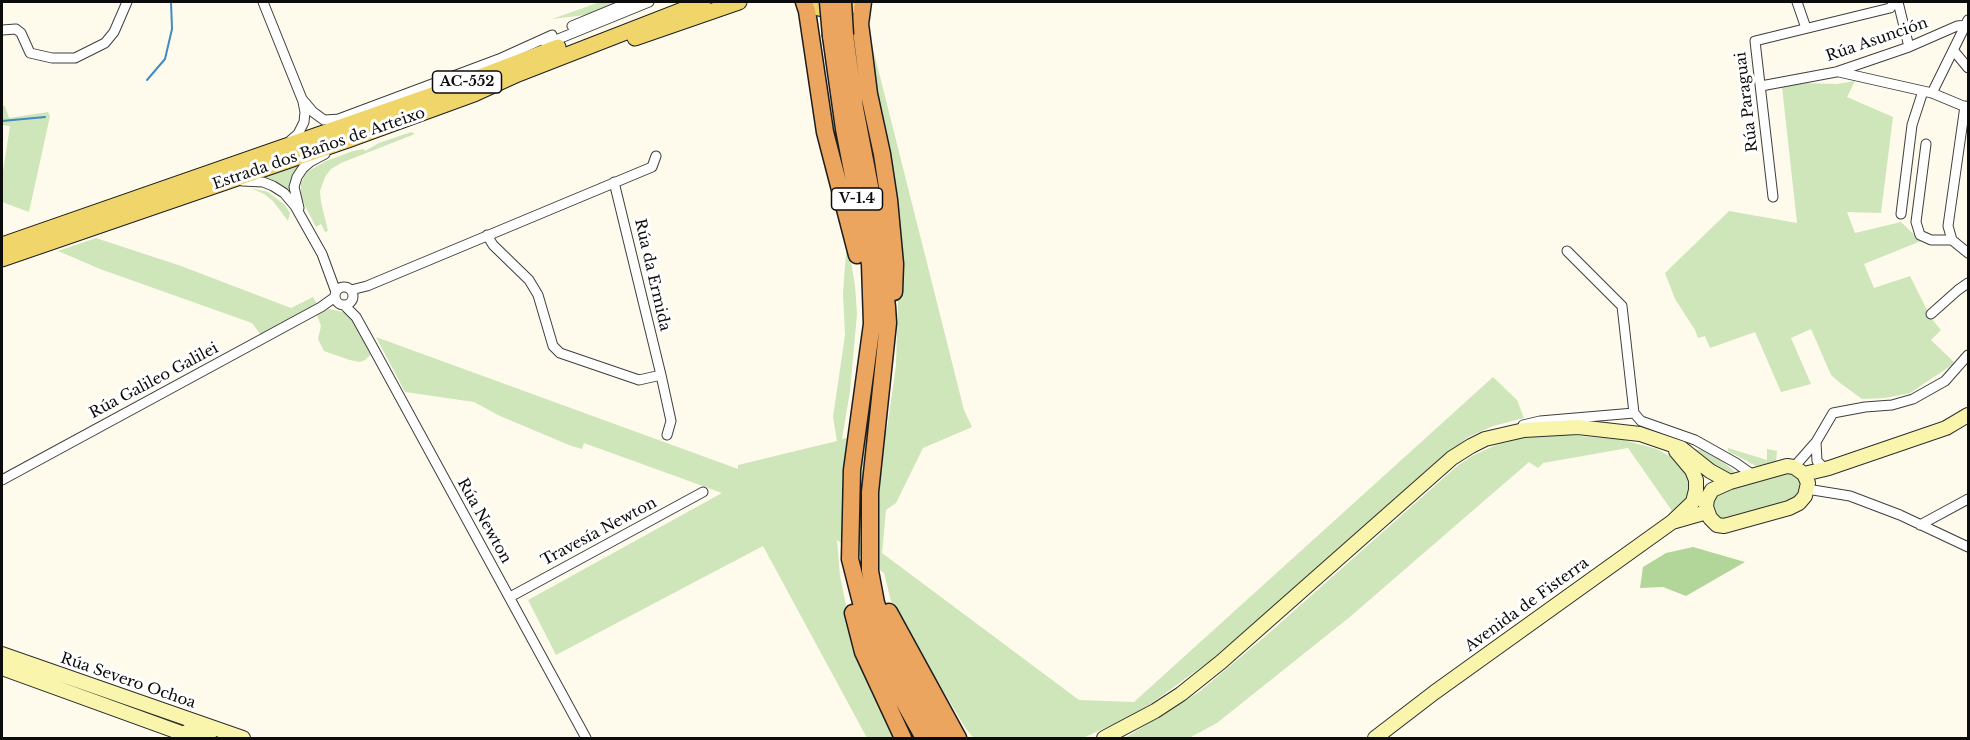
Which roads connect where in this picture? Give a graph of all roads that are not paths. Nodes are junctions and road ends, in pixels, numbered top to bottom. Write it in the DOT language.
graph roads {
  1 [pos="127,2"];
  2 [pos="263,2"];
  3 [pos="630,2"];
  4 [pos="649,2"];
  5 [pos="675,2"];
  6 [pos="703,2"];
  7 [pos="739,2"];
  8 [pos="804,2"];
  9 [pos="828,2"];
  10 [pos="843,2"];
  11 [pos="862,2"];
  12 [pos="1797,2"];
  13 [pos="1896,2"];
  14 [pos="1968,23"];
  15 [pos="1806,28"];
  16 [pos="2,30"];
  17 [pos="838,35"];
  18 [pos="1909,47"];
  19 [pos="1954,51"];
  20 [pos="1968,68"];
  21 [pos="1836,72"];
  22 [pos="1761,86"];
  23 [pos="1928,92"];
  24 [pos="474,94"];
  25 [pos="404,95"];
  26 [pos="302,99"];
  27 [pos="1967,107"];
  28 [pos="380,109"];
  29 [pos="352,118"];
  30 [pos="336,120"];
  31 [pos="291,140"];
  32 [pos="348,140"];
  33 [pos="1926,144"];
  34 [pos="257,156"];
  35 [pos="656,156"];
  36 [pos="614,182"];
  37 [pos="222,183"];
  38 [pos="1773,197"];
  39 [pos="1901,214"];
  40 [pos="303,219"];
  41 [pos="487,235"];
  42 [pos="1952,240"];
  43 [pos="2,242"];
  44 [pos="1567,252"];
  45 [pos="1968,253"];
  46 [pos="2,257"];
  47 [pos="1968,283"];
  48 [pos="345,297"];
  49 [pos="1932,314"];
  50 [pos="888,323"];
  51 [pos="1968,355"];
  52 [pos="867,363"];
  53 [pos="661,375"];
  54 [pos="1634,413"];
  55 [pos="1968,415"];
  56 [pos="667,435"];
  57 [pos="1485,439"];
  58 [pos="1658,439"];
  59 [pos="1816,442"];
  60 [pos="1676,451"];
  61 [pos="1829,468"];
  62 [pos="1799,471"];
  63 [pos="1753,475"];
  64 [pos="2,480"];
  65 [pos="1730,482"];
  66 [pos="1807,489"];
  67 [pos="1712,490"];
  68 [pos="703,492"];
  69 [pos="1968,499"];
  70 [pos="1707,512"];
  71 [pos="1672,522"];
  72 [pos="1920,525"];
  73 [pos="869,533"];
  74 [pos="1968,547"];
  75 [pos="850,559"];
  76 [pos="510,597"];
  77 [pos="2,654"];
  78 [pos="2,668"];
  79 [pos="938,699"];
  80 [pos="117,710"];
  81 [pos="922,736"];
  82 [pos="195,738"];
  83 [pos="209,738"];
  84 [pos="243,738"];
  85 [pos="586,738"];
  86 [pos="958,738"];
  87 [pos="969,738"];
  88 [pos="1104,738"];
  89 [pos="1375,738"];
  1 -- 16 [label="street"];
  2 -- 26 [label="street"];
  3 -- 25 [label="street, Estrada dos Baños de Arteixo"];
  4 -- 28 [label="street, Estrada dos Baños de Arteixo"];
  5 -- 34 [label="main road, Estrada dos Baños de Arteixo / AC-552"];
  6 -- 24 [label="main road, Estrada dos Baños de Arteixo / AC-552"];
  7 -- 24 [label="main road, AC-552"];
  8 -- 11 [label="main road"];
  8 -- 52 [label="highway"];
  9 -- 17 [label="highway, V-1.4, bridge"];
  10 -- 17 [label="highway, V-1.4, bridge"];
  11 -- 50 [label="highway"];
  12 -- 15 [label="street"];
  13 -- 15 [label="street, Rúa Paraguai"];
  13 -- 18 [label="street, Rúa Paraguai"];
  14 -- 18 [label="street, Rúa Asunción"];
  14 -- 19 [label="street"];
  15 -- 22 [label="street, Rúa Paraguai"];
  17 -- 50 [label="highway, V-1.4"];
  17 -- 52 [label="highway, V-1.4"];
  18 -- 21 [label="street, Rúa Asunción"];
  19 -- 20 [label="street"];
  19 -- 23 [label="street"];
  21 -- 22 [label="street, Rúa Asunción"];
  21 -- 23 [label="street"];
  22 -- 38 [label="street, Rúa Paraguai"];
  23 -- 27 [label="street"];
  23 -- 39 [label="street"];
  24 -- 32 [label="main road, Estrada dos Baños de Arteixo / AC-552"];
  25 -- 28 [label="street, Estrada dos Baños de Arteixo"];
  25 -- 30 [label="street, Estrada dos Baños de Arteixo"];
  26 -- 30 [label="street"];
  26 -- 31 [label="street, Estrada dos Baños de Arteixo"];
  27 -- 42 [label="street"];
  28 -- 29 [label="street, Estrada dos Baños de Arteixo"];
  29 -- 30 [label="street"];
  29 -- 31 [label="street, Estrada dos Baños de Arteixo"];
  31 -- 34 [label="street, Estrada dos Baños de Arteixo"];
  32 -- 37 [label="main road, Estrada dos Baños de Arteixo / AC-552"];
  32 -- 40 [label="street, Rúa Newton"];
  33 -- 42 [label="street"];
  34 -- 43 [label="main road, Estrada dos Baños de Arteixo / AC-552"];
  35 -- 36 [label="street"];
  36 -- 41 [label="street"];
  36 -- 53 [label="street, Rúa da Ermida"];
  37 -- 40 [label="street, Rúa Newton"];
  37 -- 46 [label="main road, Estrada dos Baños de Arteixo / AC-552"];
  40 -- 48 [label="street, Rúa Newton"];
  41 -- 48 [label="street"];
  41 -- 53 [label="street"];
  42 -- 45 [label="street"];
  44 -- 54 [label="street"];
  47 -- 49 [label="street"];
  48 -- 64 [label="street, Rúa Galileo Galilei"];
  48 -- 76 [label="street, Rúa Newton"];
  50 -- 73 [label="highway, V-1.4"];
  51 -- 59 [label="street"];
  52 -- 75 [label="highway, V-1.4"];
  53 -- 56 [label="street, Rúa da Ermida"];
  54 -- 57 [label="street"];
  54 -- 63 [label="street"];
  55 -- 61 [label="main road"];
  57 -- 58 [label="main road"];
  57 -- 88 [label="main road"];
  58 -- 60 [label="main road"];
  58 -- 65 [label="main road"];
  59 -- 61 [label="street"];
  59 -- 62 [label="street"];
  60 -- 67 [label="main road"];
  60 -- 71 [label="main road"];
  61 -- 62 [label="main road"];
  62 -- 63 [label="main road"];
  62 -- 66 [label="main road"];
  63 -- 65 [label="main road"];
  65 -- 67 [label="main road"];
  66 -- 70 [label="main road"];
  66 -- 72 [label="street"];
  67 -- 70 [label="main road"];
  68 -- 76 [label="street, Travesía Newton"];
  69 -- 72 [label="street"];
  70 -- 71 [label="main road, Avenida de Fisterra"];
  71 -- 89 [label="main road, Avenida de Fisterra"];
  72 -- 74 [label="street"];
  73 -- 79 [label="highway"];
  73 -- 81 [label="highway, V-1.4"];
  75 -- 81 [label="highway, V-1.4"];
  75 -- 81 [label="highway"];
  76 -- 85 [label="street, Rúa Newton"];
  77 -- 84 [label="main road, Rúa Severo Ochoa"];
  78 -- 80 [label="main road, Rúa Severo Ochoa"];
  79 -- 86 [label="highway"];
  79 -- 87 [label="highway"];
  80 -- 82 [label="main road, Rúa Severo Ochoa"];
  80 -- 83 [label="main road"];
}
